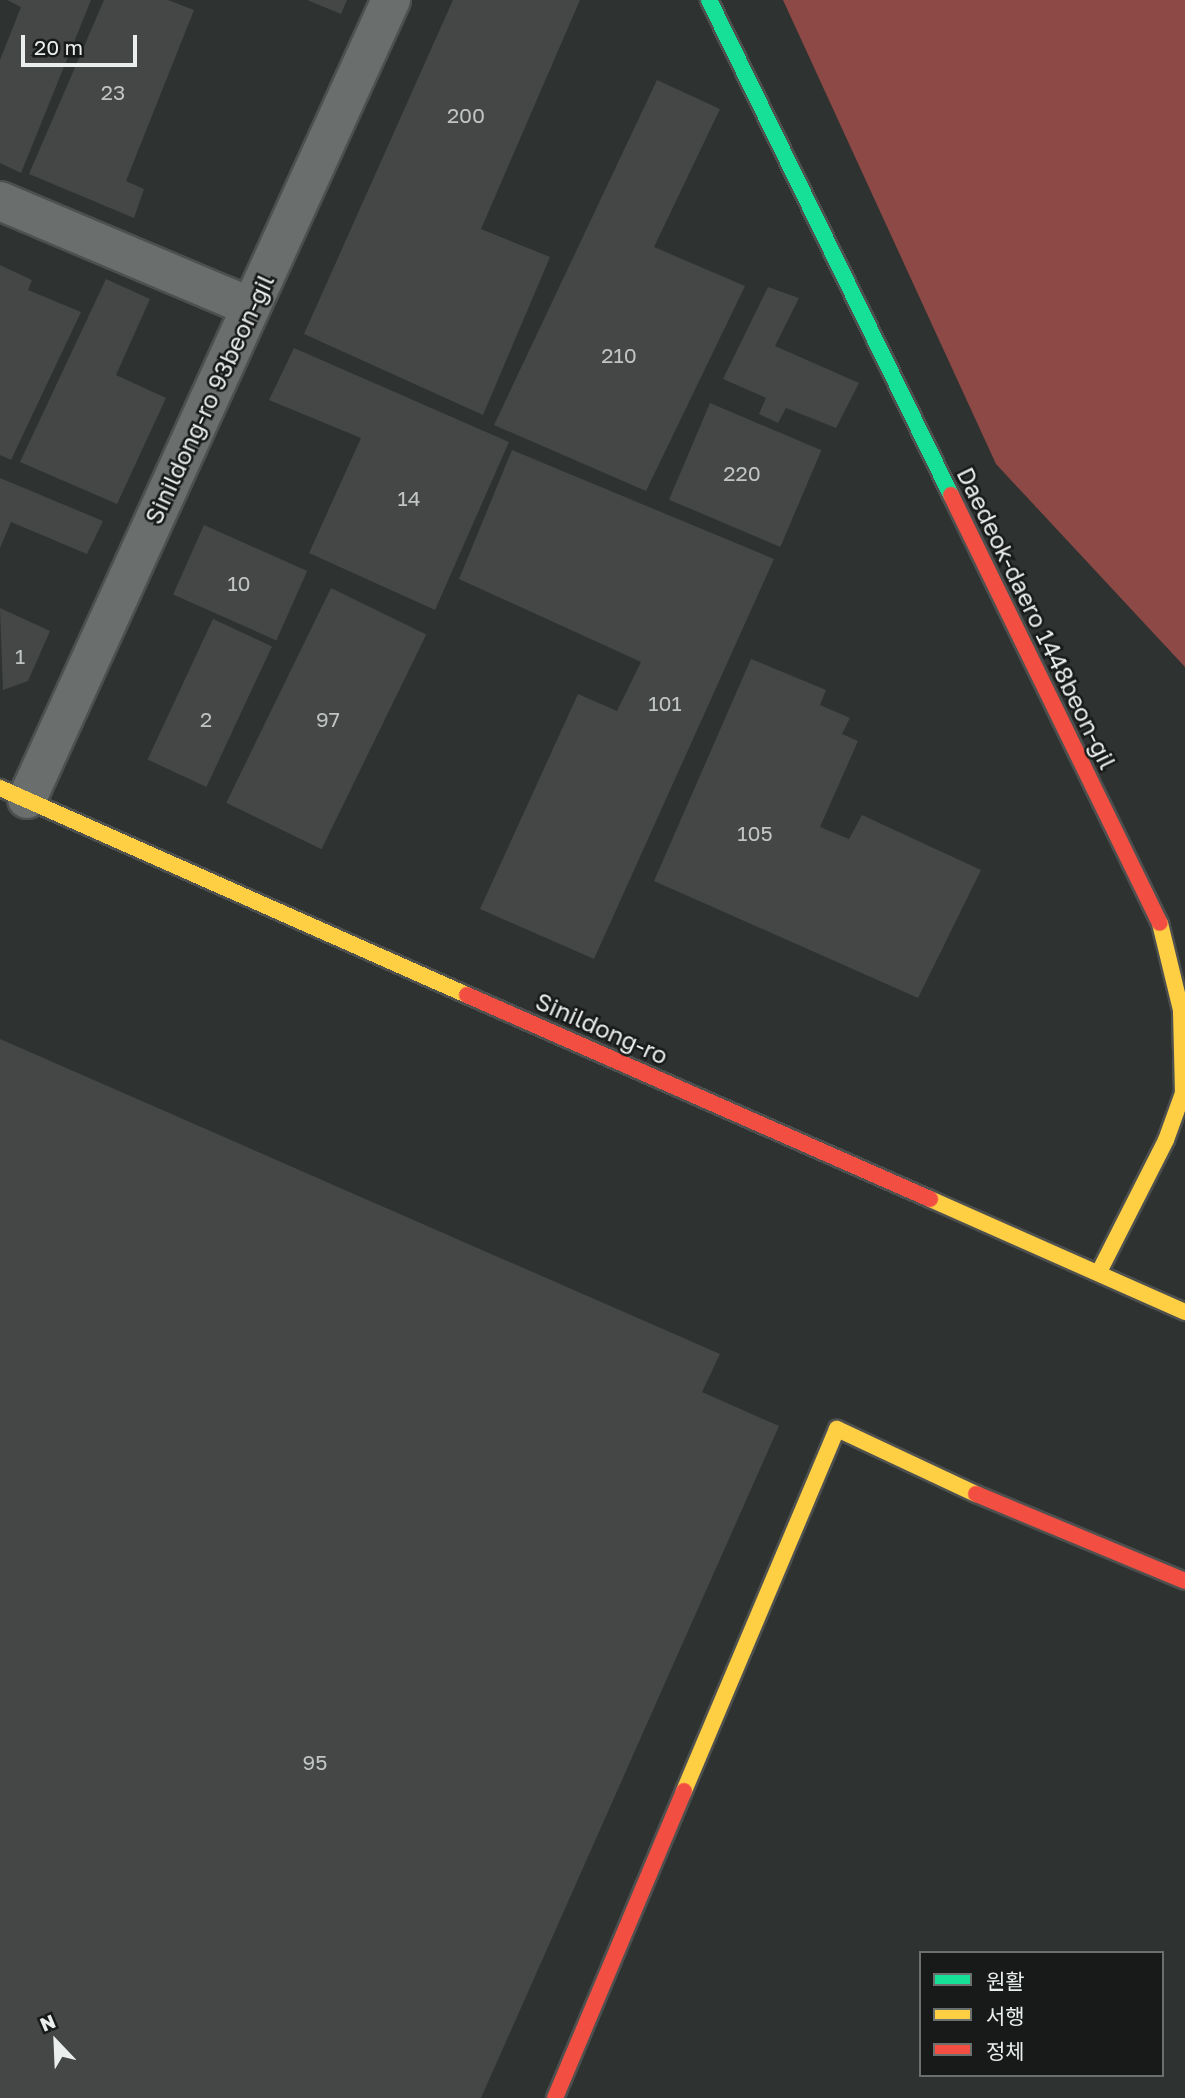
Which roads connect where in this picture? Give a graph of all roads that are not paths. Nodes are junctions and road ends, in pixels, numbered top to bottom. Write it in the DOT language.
graph roads {
  1 [pos="391,0"];
  2 [pos="709,0"];
  3 [pos="0,201"];
  4 [pos="251,307"];
  5 [pos="13,793"];
  6 [pos="1099,1272"];
  7 [pos="1185,1312"];
  8 [pos="1185,1581"];
  9 [pos="555,2098"];
  1 -- 4 [label="street, Sinildong-ro 93beon-gil"];
  2 -- 6 [label="street, Daedeok-daero 1448beon-gil"];
  3 -- 4 [label="street"];
  4 -- 5 [label="street, Sinildong-ro 93beon-gil"];
  5 -- 6 [label="street, Sinildong-ro"];
  6 -- 7 [label="street, Sinildong-ro"];
  8 -- 9 [label="street"];
}
